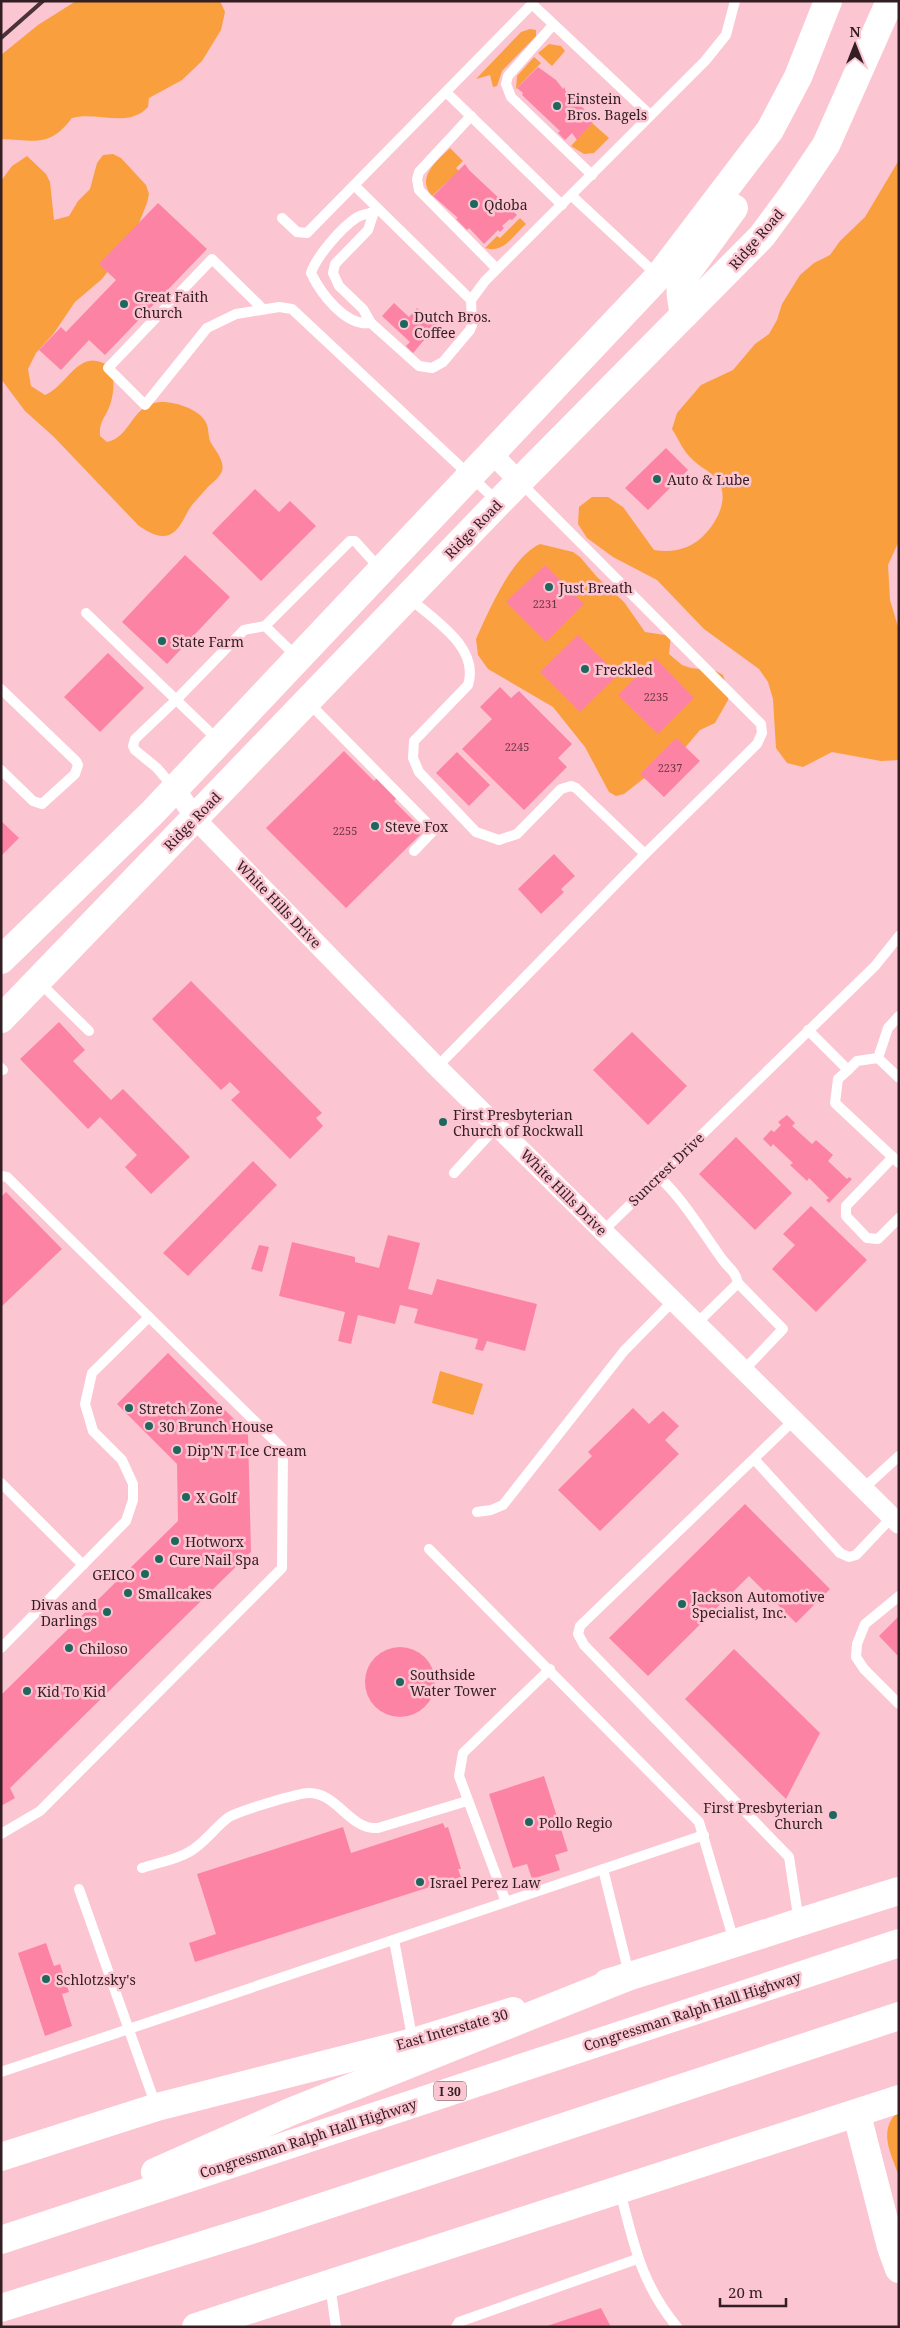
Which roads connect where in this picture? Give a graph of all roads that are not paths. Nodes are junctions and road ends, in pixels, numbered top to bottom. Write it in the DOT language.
graph roads {
  1 [pos="734,1"];
  2 [pos="828,1"];
  3 [pos="890,3"];
  4 [pos="554,25"];
  5 [pos="446,92"];
  6 [pos="650,115"];
  7 [pos="471,116"];
  8 [pos="770,130"];
  9 [pos="592,175"];
  10 [pos="354,186"];
  11 [pos="572,196"];
  12 [pos="562,205"];
  13 [pos="375,211"];
  14 [pos="282,218"];
  15 [pos="496,269"];
  16 [pos="659,276"];
  17 [pos="470,300"];
  18 [pos="263,309"];
  19 [pos="684,315"];
  20 [pos="371,323"];
  21 [pos="492,454"];
  22 [pos="471,477"];
  23 [pos="520,481"];
  24 [pos="498,503"];
  25 [pos="380,570"];
  26 [pos="408,597"];
  27 [pos="86,613"];
  28 [pos="265,626"];
  29 [pos="298,658"];
  30 [pos="1,689"];
  31 [pos="176,700"];
  32 [pos="308,701"];
  33 [pos="219,742"];
  34 [pos="1,770"];
  35 [pos="175,788"];
  36 [pos="195,818"];
  37 [pos="414,851"];
  38 [pos="645,854"];
  39 [pos="899,936"];
  40 [pos="1,960"];
  41 [pos="38,981"];
  42 [pos="899,1016"];
  43 [pos="1,1019"];
  44 [pos="808,1030"];
  45 [pos="89,1031"];
  46 [pos="878,1058"];
  47 [pos="438,1067"];
  48 [pos="848,1070"];
  49 [pos="899,1078"];
  50 [pos="497,1126"];
  51 [pos="896,1160"];
  52 [pos="454,1173"];
  53 [pos="1,1176"];
  54 [pos="658,1176"];
  55 [pos="899,1218"];
  56 [pos="603,1231"];
  57 [pos="738,1283"];
  58 [pos="674,1300"];
  59 [pos="149,1317"];
  60 [pos="697,1323"];
  61 [pos="744,1370"];
  62 [pos="794,1420"];
  63 [pos="899,1456"];
  64 [pos="754,1459"];
  65 [pos="1,1483"];
  66 [pos="864,1488"];
  67 [pos="477,1512"];
  68 [pos="895,1521"];
  69 [pos="429,1549"];
  70 [pos="83,1565"];
  71 [pos="899,1596"];
  72 [pos="1,1648"];
  73 [pos="550,1669"];
  74 [pos="899,1704"];
  75 [pos="468,1800"];
  76 [pos="1,1834"];
  77 [pos="704,1835"];
  78 [pos="142,1868"];
  79 [pos="603,1869"];
  80 [pos="78,1889"];
  81 [pos="899,1891"];
  82 [pos="506,1902"];
  83 [pos="799,1922"];
  84 [pos="394,1940"];
  85 [pos="899,1943"];
  86 [pos="735,1945"];
  87 [pos="630,1976"];
  88 [pos="899,2016"];
  89 [pos="128,2029"];
  90 [pos="413,2042"];
  91 [pos="1,2072"];
  92 [pos="899,2100"];
  93 [pos="156,2107"];
  94 [pos="857,2114"];
  95 [pos="2,2154"];
  96 [pos="620,2191"];
  97 [pos="10,2237"];
  98 [pos="637,2259"];
  99 [pos="899,2269"];
  100 [pos="330,2284"];
  101 [pos="1,2308"];
  102 [pos="196,2327"];
  103 [pos="336,2327"];
  104 [pos="456,2327"];
  105 [pos="677,2327"];
  1 -- 6 [label="lane"];
  2 -- 8 [label="main road"];
  3 -- 19 [label="main road, Ridge Road"];
  4 -- 5 [label="lane"];
  4 -- 6 [label="lane"];
  4 -- 9 [label="lane"];
  5 -- 7 [label="lane"];
  5 -- 10 [label="lane"];
  6 -- 9 [label="lane"];
  7 -- 12 [label="lane"];
  7 -- 15 [label="lane"];
  8 -- 16 [label="main road"];
  8 -- 19 [label="main road"];
  9 -- 11 [label="lane"];
  10 -- 13 [label="lane"];
  10 -- 14 [label="lane"];
  11 -- 12 [label="lane"];
  11 -- 16 [label="lane"];
  12 -- 15 [label="lane"];
  13 -- 17 [label="lane"];
  13 -- 20 [label="lane"];
  13 -- 20 [label="lane"];
  15 -- 17 [label="lane"];
  16 -- 21 [label="main road"];
  17 -- 20 [label="lane"];
  18 -- 18 [label="lane"];
  18 -- 22 [label="lane"];
  19 -- 23 [label="main road, Ridge Road"];
  21 -- 22 [label="main road"];
  21 -- 23 [label="street"];
  22 -- 24 [label="lane"];
  22 -- 25 [label="main road"];
  23 -- 24 [label="main road, Ridge Road"];
  23 -- 38 [label="lane"];
  24 -- 26 [label="main road, Ridge Road"];
  25 -- 28 [label="lane"];
  25 -- 29 [label="main road"];
  26 -- 32 [label="main road, Ridge Road"];
  26 -- 38 [label="lane"];
  27 -- 31 [label="lane"];
  28 -- 29 [label="lane"];
  28 -- 31 [label="lane"];
  29 -- 33 [label="main road"];
  30 -- 34 [label="lane"];
  31 -- 33 [label="lane"];
  31 -- 35 [label="lane"];
  32 -- 36 [label="main road, Ridge Road"];
  32 -- 37 [label="lane"];
  33 -- 35 [label="main road"];
  35 -- 36 [label="street, White Hills Drive"];
  35 -- 40 [label="main road"];
  36 -- 41 [label="main road, Ridge Road"];
  36 -- 47 [label="street, White Hills Drive"];
  38 -- 47 [label="lane"];
  39 -- 44 [label="lane, Suncrest Drive"];
  41 -- 43 [label="main road, Ridge Road"];
  41 -- 45 [label="lane"];
  42 -- 46 [label="lane"];
  44 -- 48 [label="lane"];
  44 -- 54 [label="lane, Suncrest Drive"];
  46 -- 48 [label="lane"];
  46 -- 49 [label="lane"];
  47 -- 50 [label="street, White Hills Drive"];
  48 -- 51 [label="lane"];
  50 -- 52 [label="lane"];
  50 -- 56 [label="street, White Hills Drive"];
  51 -- 55 [label="lane"];
  53 -- 59 [label="lane"];
  54 -- 56 [label="lane, Suncrest Drive"];
  54 -- 57 [label="lane"];
  56 -- 58 [label="street, White Hills Drive"];
  57 -- 60 [label="lane"];
  57 -- 61 [label="lane"];
  58 -- 60 [label="street, White Hills Drive"];
  58 -- 67 [label="lane"];
  59 -- 70 [label="lane"];
  59 -- 76 [label="lane"];
  60 -- 61 [label="street, White Hills Drive"];
  61 -- 62 [label="street, White Hills Drive"];
  62 -- 64 [label="lane"];
  62 -- 66 [label="street, White Hills Drive"];
  63 -- 66 [label="lane"];
  64 -- 68 [label="lane"];
  64 -- 83 [label="lane"];
  65 -- 70 [label="lane"];
  66 -- 68 [label="street, White Hills Drive"];
  69 -- 73 [label="lane"];
  70 -- 72 [label="lane"];
  71 -- 74 [label="lane"];
  73 -- 75 [label="lane"];
  73 -- 77 [label="lane"];
  75 -- 78 [label="lane"];
  75 -- 82 [label="lane"];
  77 -- 79 [label="lane"];
  77 -- 86 [label="lane"];
  79 -- 82 [label="lane"];
  79 -- 87 [label="lane"];
  80 -- 89 [label="lane"];
  81 -- 83 [label="main road, East Interstate 30"];
  82 -- 84 [label="lane"];
  83 -- 86 [label="main road, East Interstate 30"];
  84 -- 89 [label="lane"];
  84 -- 90 [label="lane"];
  85 -- 97 [label="main road, Congressman Ralph Hall Highway / I 30"];
  86 -- 87 [label="main road, East Interstate 30"];
  87 -- 90 [label="main road, East Interstate 30"];
  87 -- 97 [label="main road"];
  88 -- 101 [label="main road"];
  89 -- 91 [label="lane"];
  89 -- 93 [label="lane"];
  90 -- 93 [label="main road, East Interstate 30"];
  92 -- 94 [label="main road"];
  93 -- 95 [label="main road, East Interstate 30"];
  94 -- 96 [label="main road"];
  94 -- 99 [label="main road"];
  96 -- 98 [label="lane"];
  96 -- 100 [label="main road"];
  98 -- 104 [label="lane"];
  98 -- 105 [label="lane"];
  100 -- 102 [label="main road"];
  100 -- 103 [label="lane"];
}
